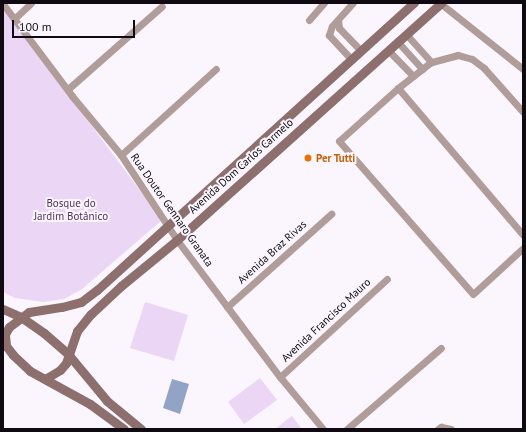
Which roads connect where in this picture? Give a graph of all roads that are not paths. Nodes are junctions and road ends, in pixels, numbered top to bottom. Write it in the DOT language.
graph roads {
  1 [pos="31,3"];
  2 [pos="324,3"];
  3 [pos="353,3"];
  4 [pos="414,3"];
  5 [pos="440,3"];
  6 [pos="3,4"];
  7 [pos="162,6"];
  8 [pos="14,19"];
  9 [pos="309,20"];
  10 [pos="338,20"];
  11 [pos="406,34"];
  12 [pos="397,42"];
  13 [pos="388,50"];
  14 [pos="361,51"];
  15 [pos="352,60"];
  16 [pos="431,62"];
  17 [pos="216,69"];
  18 [pos="422,69"];
  19 [pos="523,69"];
  20 [pos="412,76"];
  21 [pos="398,88"];
  22 [pos="68,89"];
  23 [pos="523,112"];
  24 [pos="271,133"];
  25 [pos="282,145"];
  26 [pos="121,155"];
  27 [pos="331,214"];
  28 [pos="167,226"];
  29 [pos="523,235"];
  30 [pos="177,240"];
  31 [pos="523,248"];
  32 [pos="387,279"];
  33 [pos="228,307"];
  34 [pos="3,309"];
  35 [pos="21,317"];
  36 [pos="5,344"];
  37 [pos="441,348"];
  38 [pos="68,354"];
  39 [pos="280,377"];
  40 [pos="45,379"];
  41 [pos="124,429"];
  42 [pos="141,429"];
  43 [pos="323,429"];
  44 [pos="347,429"];
  45 [pos="438,429"];
  46 [pos="452,429"];
  1 -- 8 [label="street"];
  2 -- 9 [label="street"];
  3 -- 10 [label="street"];
  4 -- 14 [label="street, Avenida Dom Carlos Carmelo"];
  5 -- 11 [label="street, Avenida Dom Carlos Carmelo"];
  5 -- 19 [label="street"];
  6 -- 8 [label="street, Rua Doutor Gennaro Granata"];
  7 -- 22 [label="street"];
  8 -- 22 [label="street, Rua Doutor Gennaro Granata"];
  10 -- 14 [label="street"];
  10 -- 15 [label="street"];
  11 -- 12 [label="street, Avenida Dom Carlos Carmelo"];
  11 -- 16 [label="street"];
  12 -- 13 [label="street, Avenida Dom Carlos Carmelo"];
  12 -- 18 [label="street"];
  13 -- 20 [label="street"];
  13 -- 25 [label="street, Avenida Dom Carlos Carmelo"];
  14 -- 15 [label="street, Avenida Dom Carlos Carmelo"];
  15 -- 24 [label="street, Avenida Dom Carlos Carmelo"];
  16 -- 18 [label="street"];
  16 -- 23 [label="street"];
  17 -- 26 [label="street"];
  18 -- 20 [label="street"];
  20 -- 21 [label="street"];
  21 -- 29 [label="street"];
  21 -- 31 [label="street"];
  22 -- 26 [label="street, Rua Doutor Gennaro Granata"];
  24 -- 25 [label="street"];
  24 -- 28 [label="street, Avenida Dom Carlos Carmelo"];
  25 -- 30 [label="street, Avenida Dom Carlos Carmelo"];
  26 -- 28 [label="street, Rua Doutor Gennaro Granata"];
  27 -- 33 [label="street, Avenida Braz Rivas"];
  28 -- 30 [label="street, Rua Doutor Gennaro Granata"];
  28 -- 35 [label="street, Avenida Dom Carlos Carmelo"];
  30 -- 33 [label="street, Rua Doutor Gennaro Granata"];
  30 -- 38 [label="street, Avenida Dom Carlos Carmelo"];
  32 -- 39 [label="street, Avenida Francisco Mauro"];
  33 -- 39 [label="street, Rua Doutor Gennaro Granata"];
  34 -- 35 [label="street"];
  35 -- 36 [label="street"];
  35 -- 38 [label="street"];
  36 -- 40 [label="street"];
  37 -- 44 [label="street"];
  38 -- 40 [label="street, Avenida Dom Carlos Carmelo"];
  38 -- 42 [label="street"];
  39 -- 43 [label="street, Rua Doutor Gennaro Granata"];
  40 -- 41 [label="street"];
  45 -- 46 [label="street"];
}
